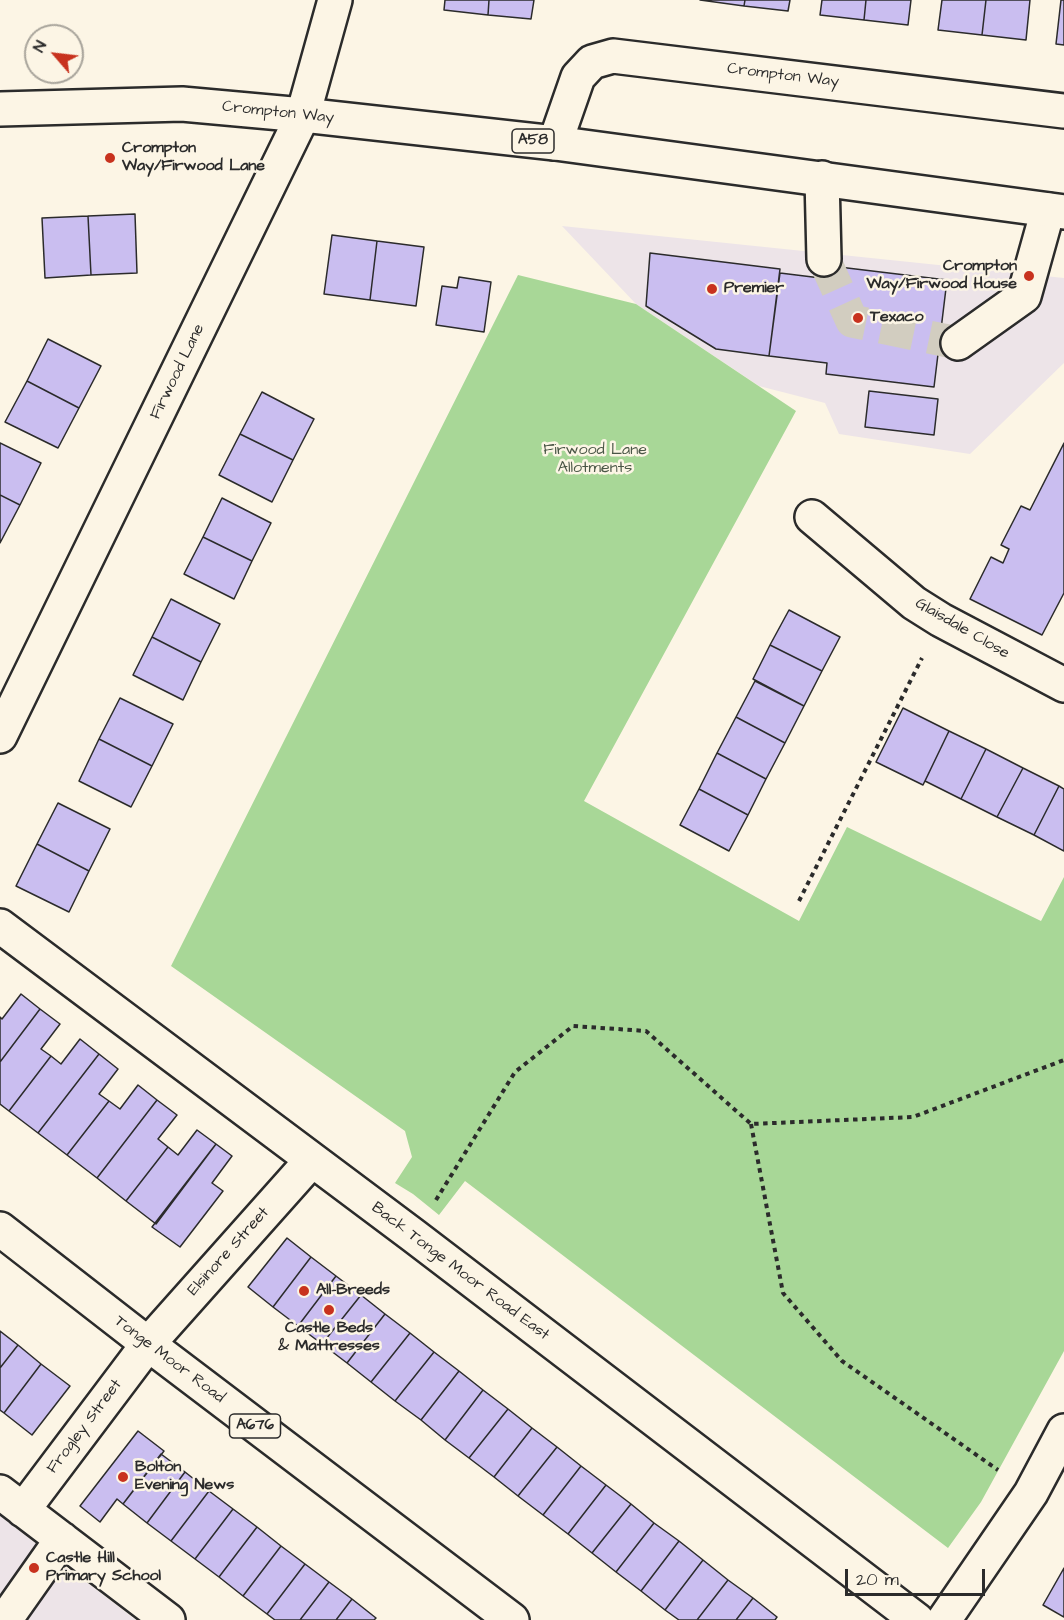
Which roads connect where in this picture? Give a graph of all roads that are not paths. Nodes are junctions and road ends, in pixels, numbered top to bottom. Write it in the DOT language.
graph roads {
  1 [pos="335,0"];
  2 [pos="0,109"];
  3 [pos="1064,111"];
  4 [pos="303,115"];
  5 [pos="555,143"];
  6 [pos="822,178"];
  7 [pos="1056,211"];
  8 [pos="824,259"];
  9 [pos="958,343"];
  10 [pos="812,517"];
  11 [pos="1064,686"];
  12 [pos="0,736"];
  13 [pos="0,926"];
  14 [pos="311,1161"];
  15 [pos="0,1229"];
  16 [pos="148,1344"];
  17 [pos="1064,1431"];
  18 [pos="12,1501"];
  19 [pos="62,1539"];
  20 [pos="5,1620"];
  21 [pos="168,1620"];
  22 [pos="512,1620"];
  23 [pos="917,1620"];
  24 [pos="944,1620"];
  1 -- 4 [label="main road, Firwood Lane"];
  2 -- 4 [label="main road, Crompton Way / A58"];
  3 -- 5 [label="main road, Crompton Way"];
  4 -- 5 [label="main road, Crompton Way / A58"];
  4 -- 12 [label="main road, Firwood Lane"];
  5 -- 6 [label="main road, Crompton Way / A58"];
  6 -- 7 [label="main road, Crompton Way / A58"];
  6 -- 8 [label="main road"];
  7 -- 9 [label="main road"];
  10 -- 11 [label="main road, Glaisdale Close"];
  13 -- 14 [label="main road, Back Tonge Moor Road East"];
  14 -- 16 [label="main road, Elsinore Street"];
  14 -- 23 [label="main road, Back Tonge Moor Road East"];
  15 -- 16 [label="main road, Tonge Moor Road / A676"];
  16 -- 18 [label="main road, Frogley Street"];
  16 -- 22 [label="main road, Tonge Moor Road / A676"];
  17 -- 24 [label="main road"];
  18 -- 19 [label="main road"];
  19 -- 20 [label="main road"];
  19 -- 21 [label="main road"];
}
